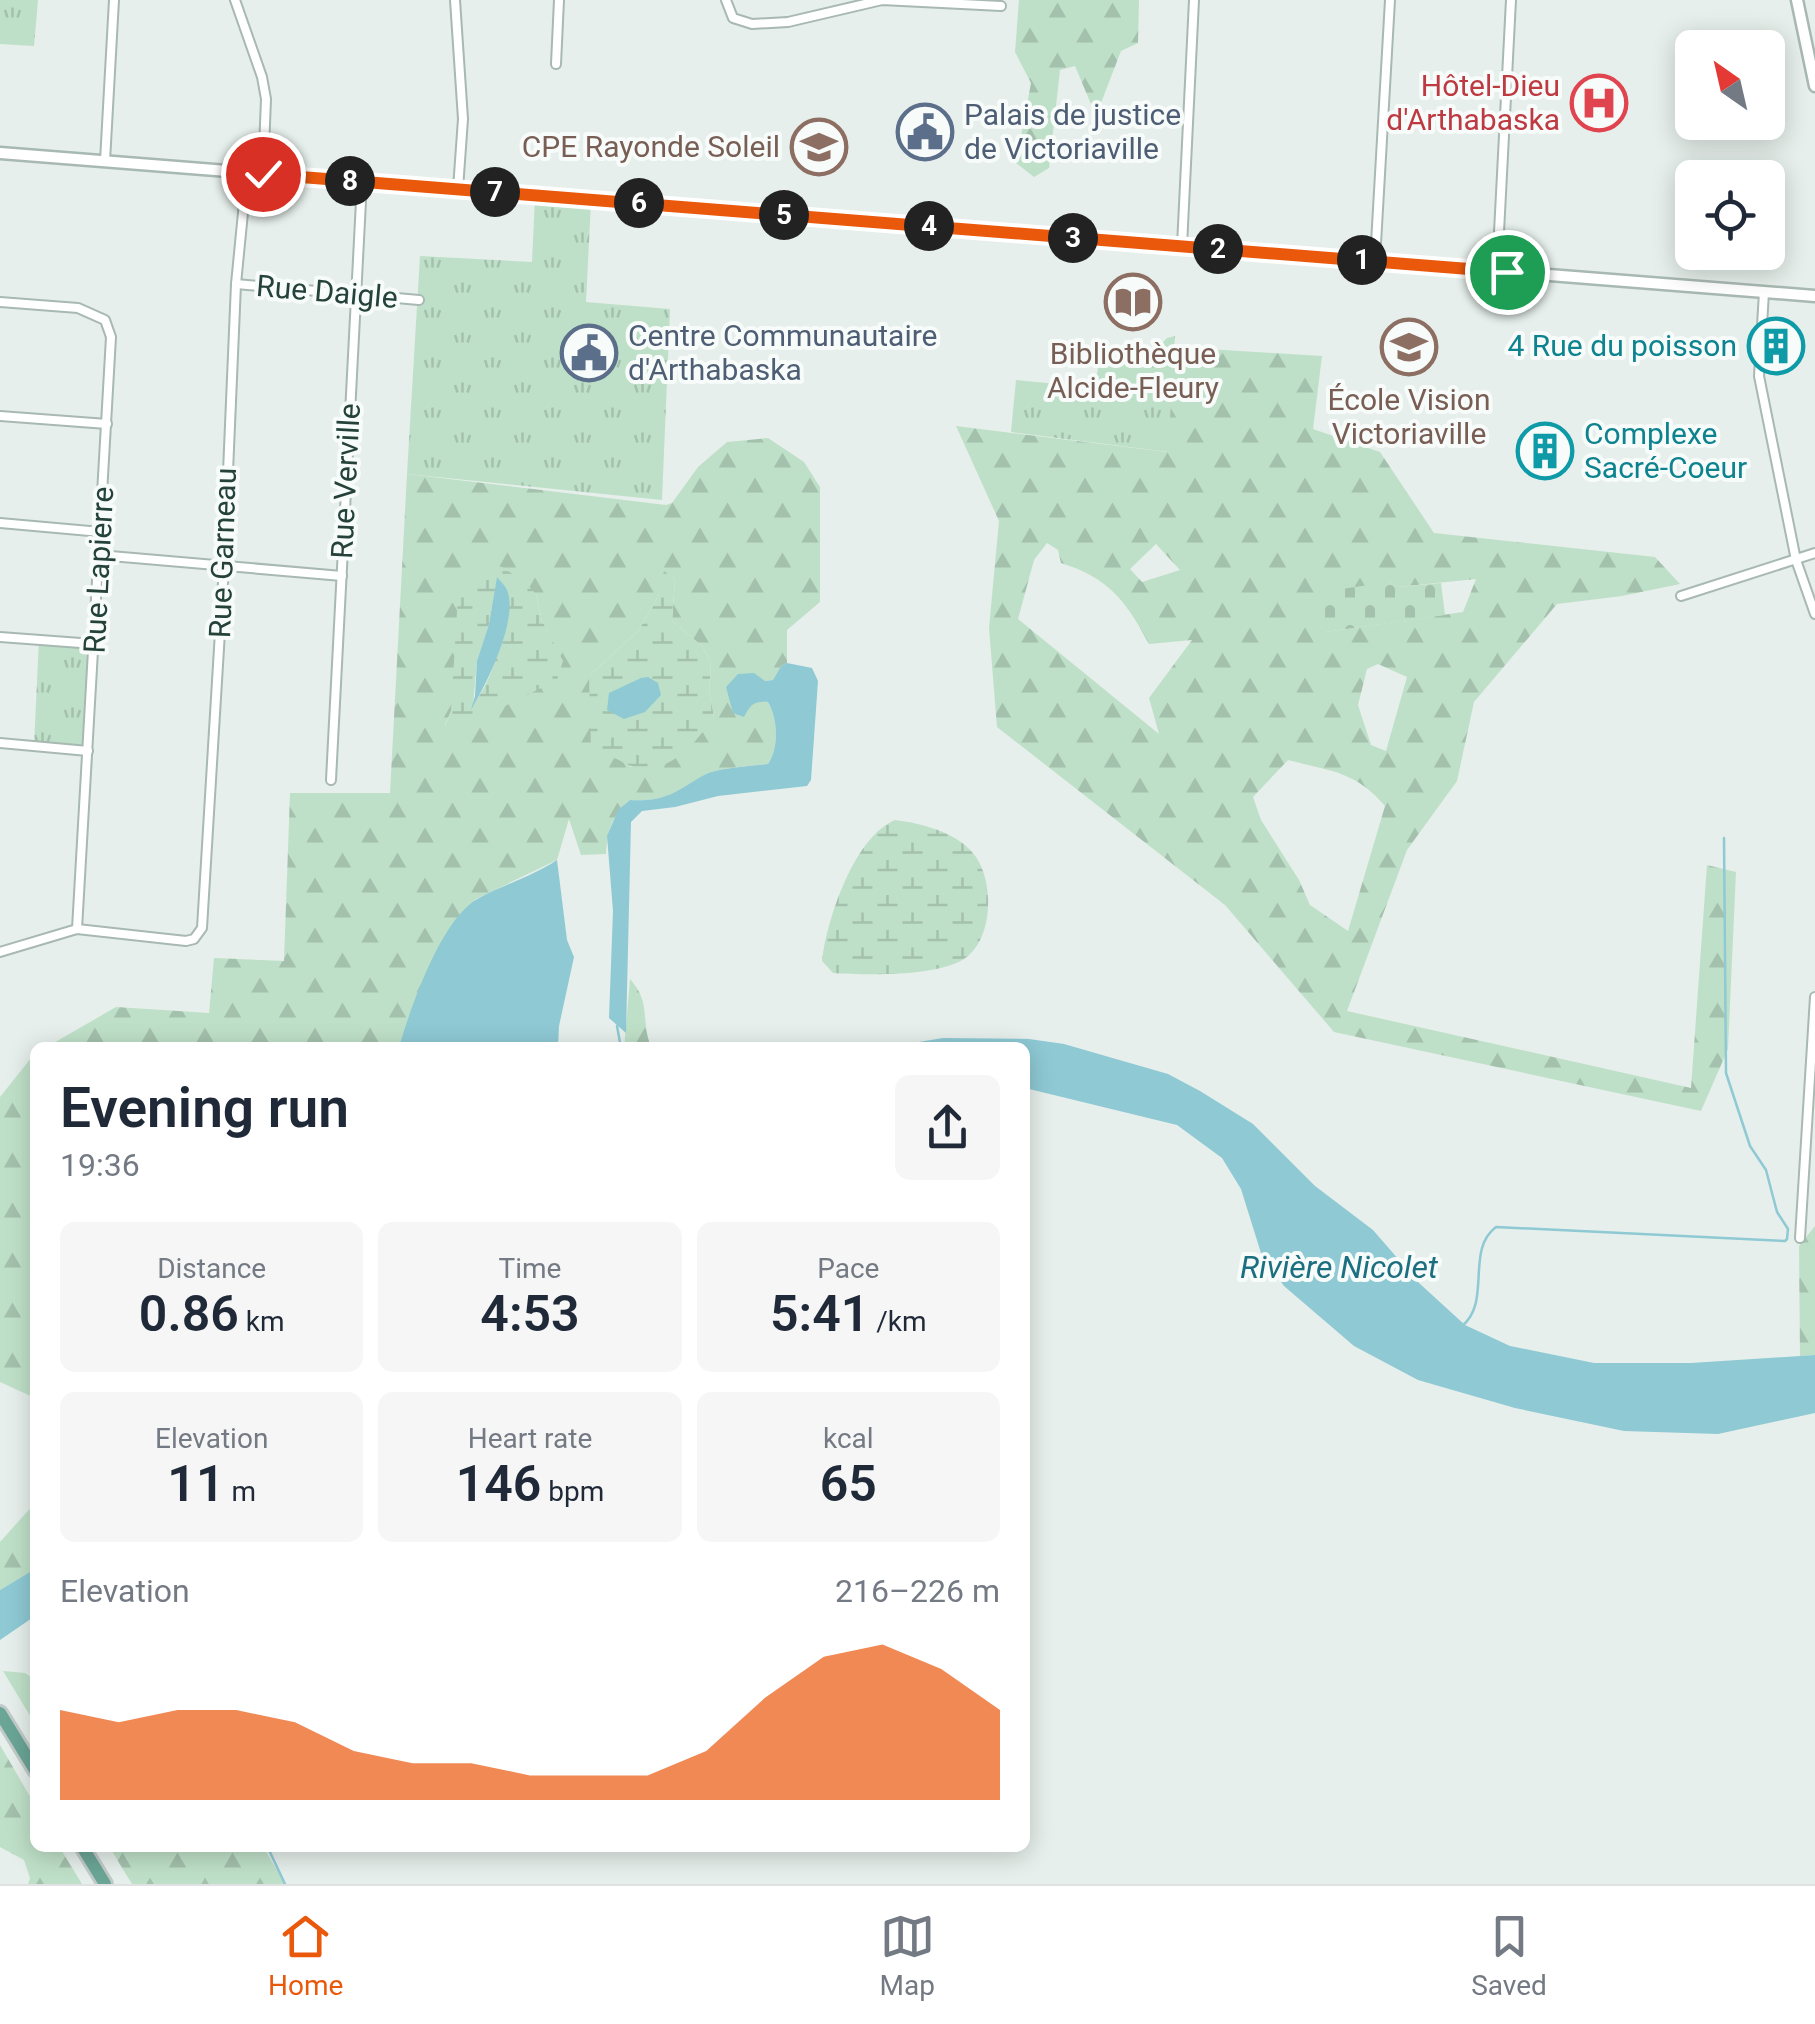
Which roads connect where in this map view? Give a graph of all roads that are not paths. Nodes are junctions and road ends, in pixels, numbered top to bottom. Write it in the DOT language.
graph roads {
  1 [pos="114,0"];
  2 [pos="234,0"];
  3 [pos="455,0"];
  4 [pos="559,0"];
  5 [pos="726,0"];
  6 [pos="1194,0"];
  7 [pos="1390,0"];
  8 [pos="1512,0"];
  9 [pos="1797,0"];
  10 [pos="1000,6"];
  11 [pos="556,64"];
  12 [pos="1815,86"];
  13 [pos="0,153"];
  14 [pos="105,161"];
  15 [pos="247,172"];
  16 [pos="263,174"];
  17 [pos="362,182"];
  18 [pos="458,189"];
  19 [pos="1182,246"];
  20 [pos="1375,261"];
  21 [pos="1498,271"];
  22 [pos="236,284"];
  23 [pos="1764,292"];
  24 [pos="356,294"];
  25 [pos="1815,296"];
  26 [pos="419,300"];
  27 [pos="0,302"];
  28 [pos="0,416"];
  29 [pos="107,424"];
  30 [pos="0,524"];
  31 [pos="101,532"];
  32 [pos="1815,553"];
  33 [pos="100,556"];
  34 [pos="1796,560"];
  35 [pos="224,566"];
  36 [pos="342,576"];
  37 [pos="1681,596"];
  38 [pos="1815,614"];
  39 [pos="0,637"];
  40 [pos="94,644"];
  41 [pos="0,743"];
  42 [pos="88,751"];
  43 [pos="331,780"];
  44 [pos="77,929"];
  45 [pos="0,952"];
  46 [pos="1815,998"];
  47 [pos="1800,1238"];
  48 [pos="0,1713"];
  49 [pos="30,1762"];
  50 [pos="85,1852"];
  51 [pos="105,1884"];
  1 -- 14 [label="street"];
  2 -- 16 [label="street"];
  3 -- 18 [label="street"];
  4 -- 11 [label="street"];
  5 -- 10 [label="street"];
  6 -- 19 [label="street"];
  7 -- 20 [label="street"];
  8 -- 21 [label="street"];
  9 -- 12 [label="street"];
  13 -- 14 [label="street"];
  14 -- 15 [label="street"];
  15 -- 16 [label="street"];
  15 -- 22 [label="street, Rue Garneau"];
  16 -- 17 [label="street"];
  17 -- 18 [label="street"];
  17 -- 24 [label="street, Rue Verville"];
  18 -- 19 [label="street"];
  19 -- 20 [label="street"];
  20 -- 21 [label="street"];
  21 -- 23 [label="street"];
  22 -- 24 [label="street, Rue Daigle"];
  22 -- 35 [label="street, Rue Garneau"];
  23 -- 25 [label="street"];
  23 -- 34 [label="street"];
  24 -- 26 [label="street, Rue Daigle"];
  24 -- 36 [label="street, Rue Verville"];
  27 -- 29 [label="street, Rue Lapierre"];
  28 -- 29 [label="street"];
  29 -- 31 [label="street, Rue Lapierre"];
  30 -- 31 [label="street"];
  31 -- 33 [label="street, Rue Lapierre"];
  32 -- 34 [label="street"];
  33 -- 35 [label="street"];
  33 -- 40 [label="street, Rue Lapierre"];
  34 -- 37 [label="street"];
  34 -- 38 [label="street"];
  35 -- 36 [label="street"];
  35 -- 44 [label="street, Rue Garneau"];
  36 -- 43 [label="street, Rue Verville"];
  39 -- 40 [label="street"];
  40 -- 42 [label="street, Rue Lapierre"];
  41 -- 42 [label="street"];
  42 -- 44 [label="street, Rue Lapierre"];
  44 -- 45 [label="street"];
  46 -- 47 [label="street"];
  48 -- 49 [label="main road"];
  50 -- 51 [label="main road"];
}
